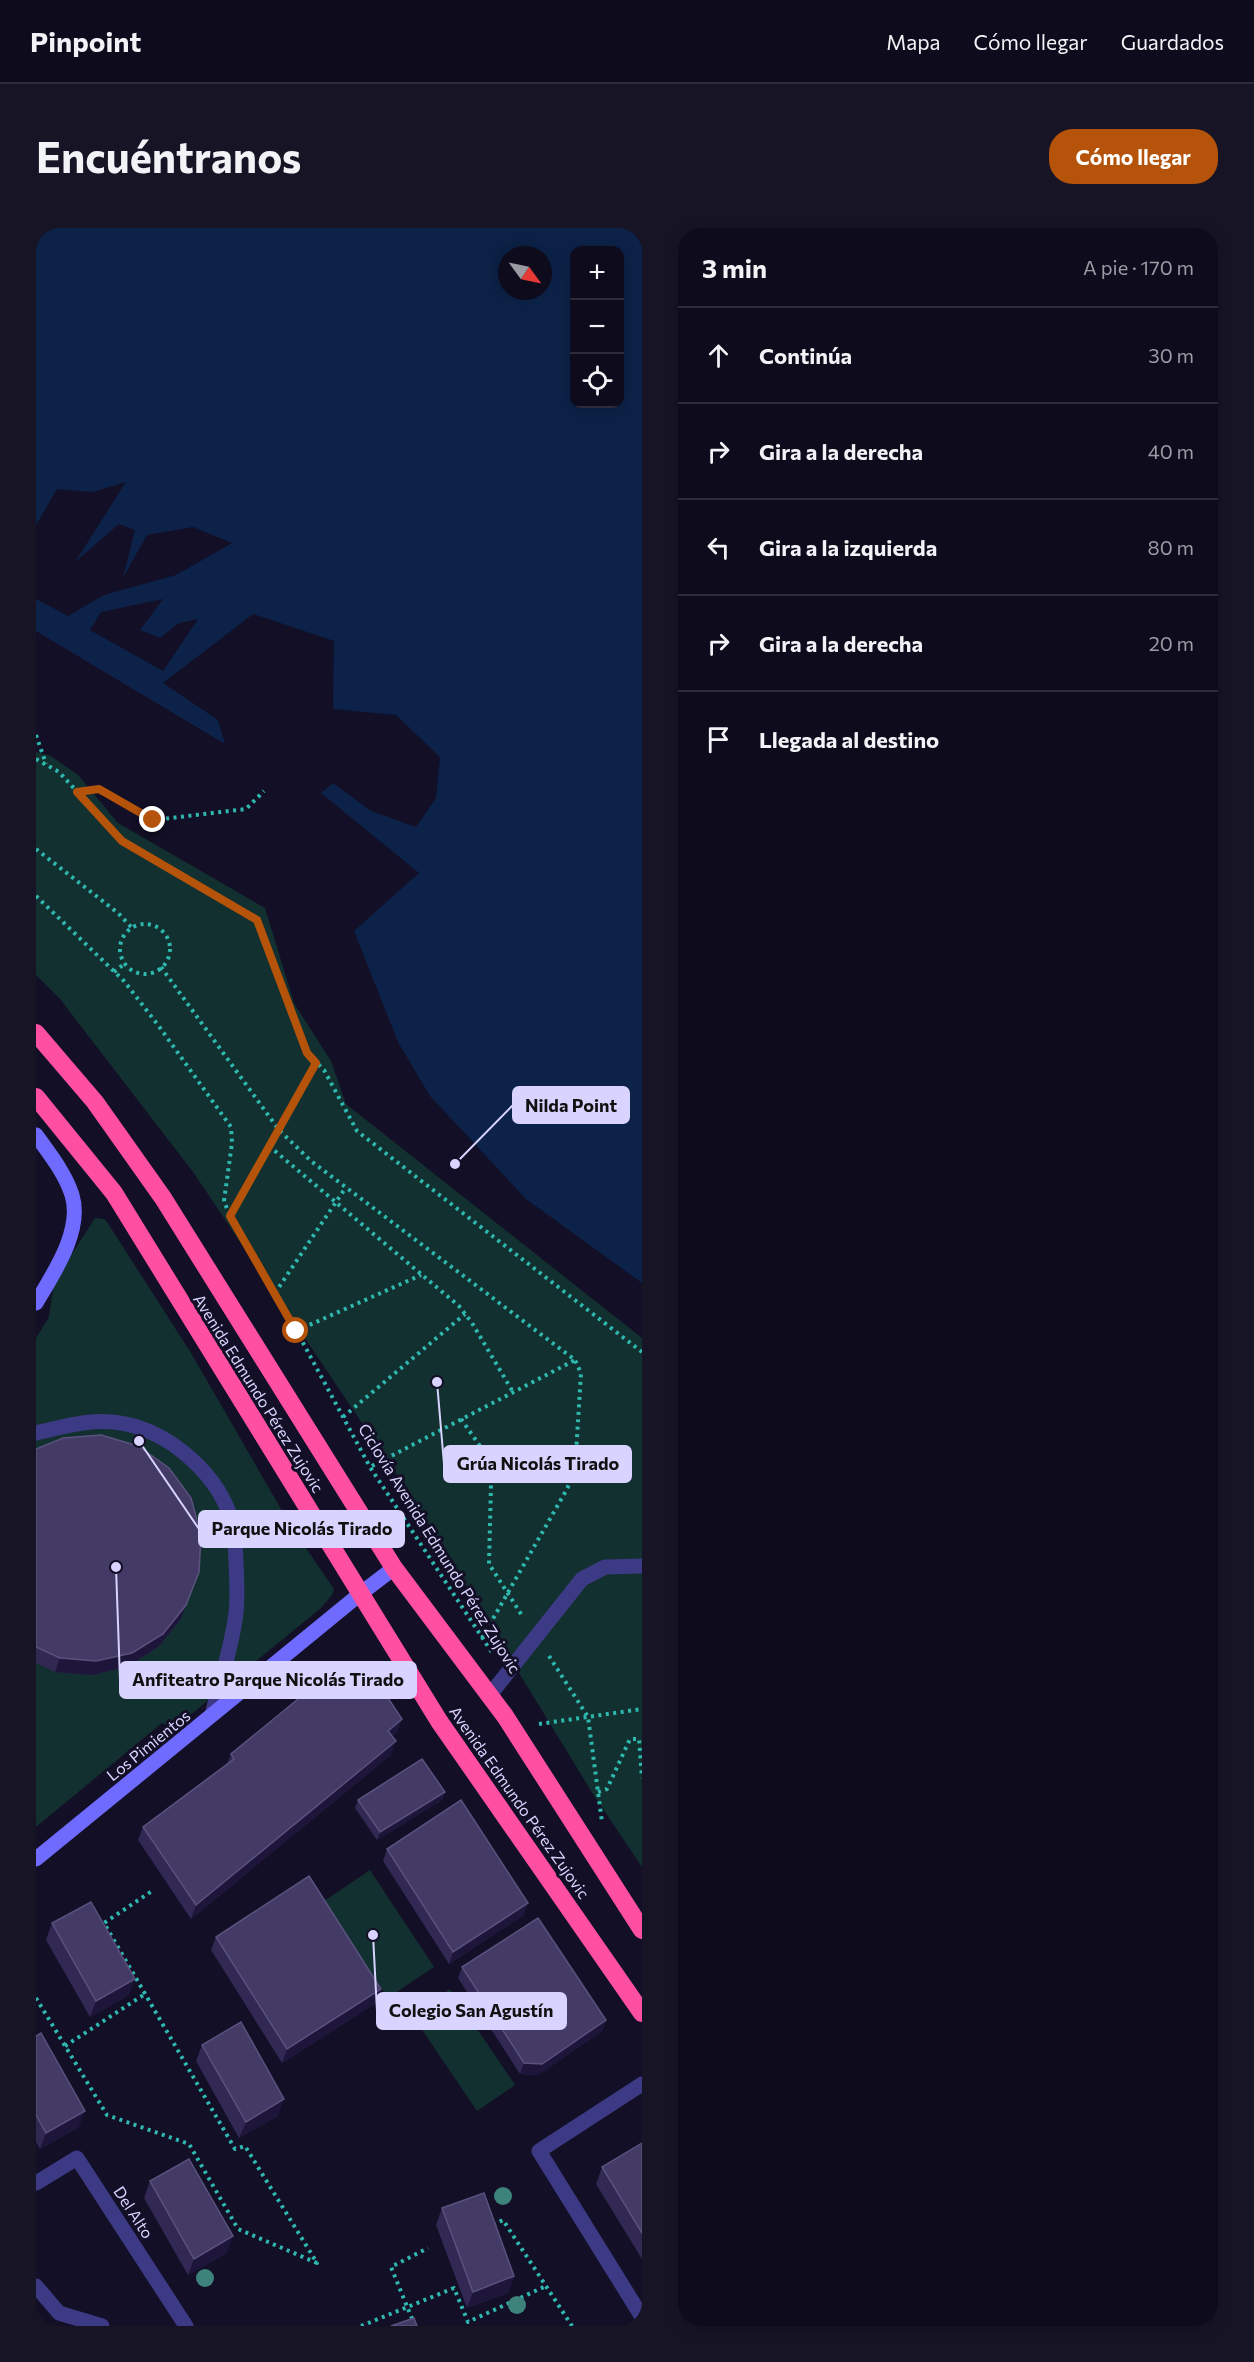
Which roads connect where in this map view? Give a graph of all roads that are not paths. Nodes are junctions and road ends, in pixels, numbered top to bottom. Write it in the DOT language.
graph roads {
  1 [pos="36,1033"];
  2 [pos="36,1097"];
  3 [pos="36,1135"];
  4 [pos="36,1303"];
  5 [pos="36,1433"];
  6 [pos="642,1566"];
  7 [pos="394,1568"];
  8 [pos="360,1594"];
  9 [pos="489,1696"];
  10 [pos="212,1715"];
  11 [pos="36,1859"];
  12 [pos="642,1930"];
  13 [pos="642,2013"];
  14 [pos="642,2084"];
  15 [pos="36,2183"];
  16 [pos="36,2286"];
  17 [pos="642,2318"];
  18 [pos="102,2326"];
  19 [pos="186,2326"];
  1 -- 7 [label="highway, Avenida Edmundo Pérez Zujovic"];
  2 -- 8 [label="highway, Avenida Edmundo Pérez Zujovic"];
  3 -- 4 [label="main road"];
  5 -- 10 [label="street"];
  6 -- 9 [label="street"];
  7 -- 8 [label="main road, Los Pimientos"];
  7 -- 9 [label="highway, Avenida Edmundo Pérez Zujovic"];
  8 -- 10 [label="main road, Los Pimientos"];
  8 -- 13 [label="highway, Avenida Edmundo Pérez Zujovic"];
  9 -- 12 [label="highway, Avenida Edmundo Pérez Zujovic"];
  10 -- 11 [label="main road, Los Pimientos"];
  14 -- 17 [label="street"];
  15 -- 19 [label="street, Del Alto"];
  16 -- 18 [label="street"];
}
